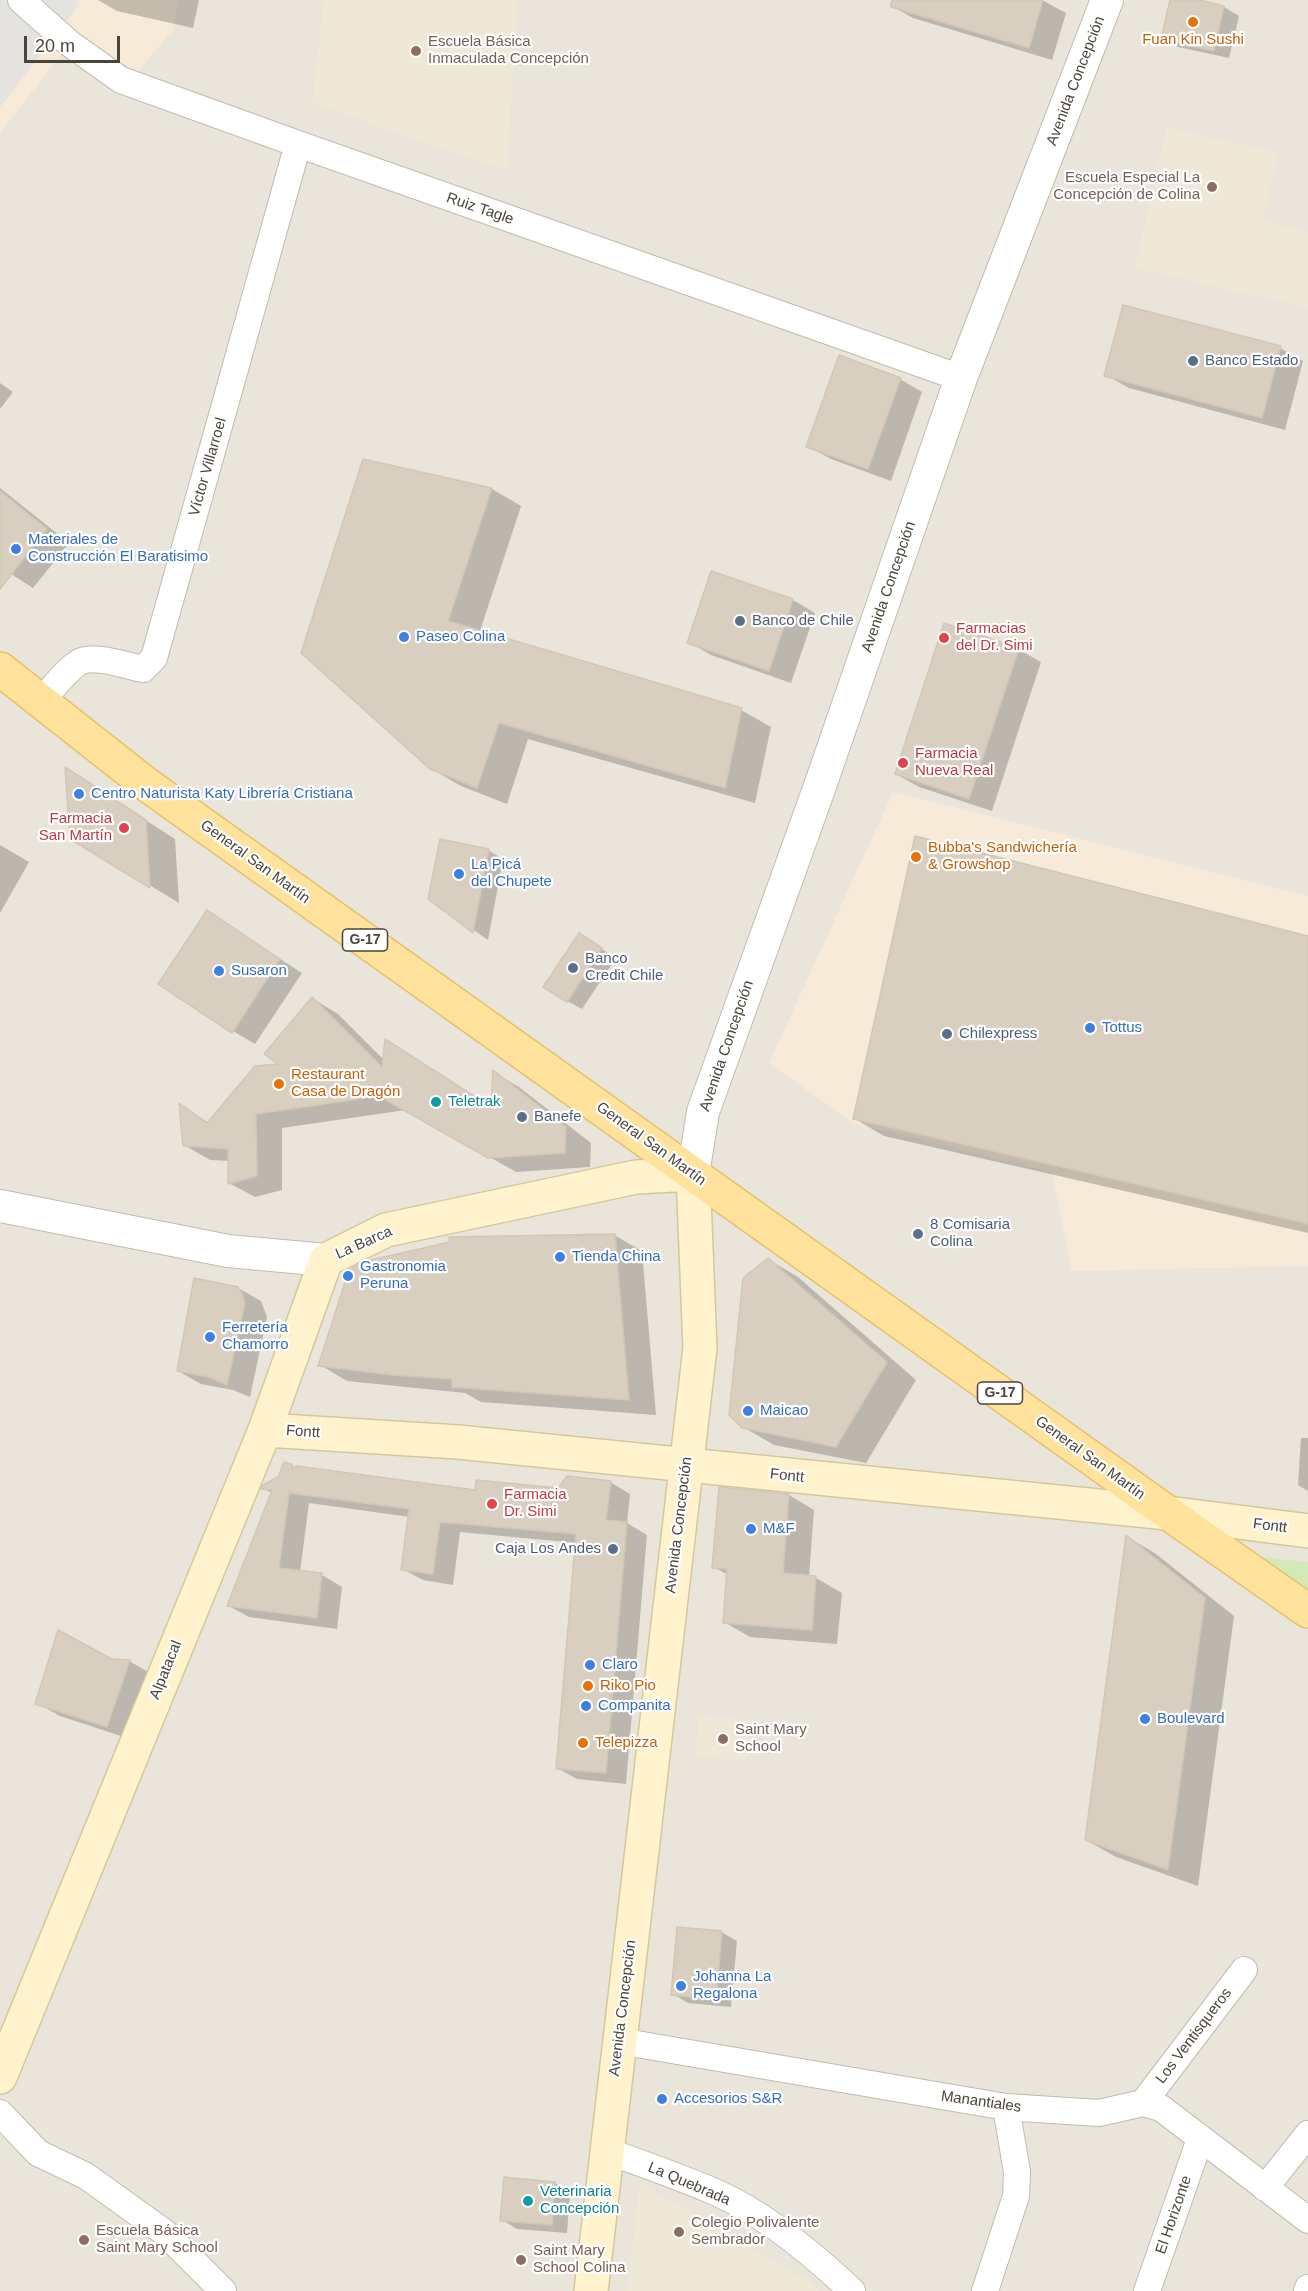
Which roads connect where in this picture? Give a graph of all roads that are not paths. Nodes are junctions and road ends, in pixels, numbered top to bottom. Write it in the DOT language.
graph roads {
  1 [pos="21,0"];
  2 [pos="1107,0"];
  3 [pos="298,144"];
  4 [pos="961,378"];
  5 [pos="0,669"];
  6 [pos="41,701"];
  7 [pos="693,1174"];
  8 [pos="0,1206"];
  9 [pos="326,1260"];
  10 [pos="265,1430"];
  11 [pos="686,1466"];
  12 [pos="1168,1513"];
  13 [pos="1308,1531"];
  14 [pos="1308,1611"];
  15 [pos="1244,1970"];
  16 [pos="619,2041"];
  17 [pos="0,2077"];
  18 [pos="1143,2103"];
  19 [pos="1006,2107"];
  20 [pos="0,2113"];
  21 [pos="1308,2134"];
  22 [pos="1200,2139"];
  23 [pos="607,2151"];
  24 [pos="1265,2188"];
  25 [pos="1308,2220"];
  26 [pos="223,2291"];
  27 [pos="591,2291"];
  28 [pos="852,2291"];
  29 [pos="985,2291"];
  30 [pos="1147,2291"];
  1 -- 3 [label="street, Ruiz Tagle"];
  2 -- 4 [label="street, Avenida Concepción"];
  3 -- 4 [label="street, Ruiz Tagle"];
  3 -- 6 [label="street, Víctor Villarroel"];
  4 -- 7 [label="street, Avenida Concepción"];
  5 -- 6 [label="main road, General San Martín / G-17"];
  6 -- 7 [label="main road, General San Martín / G-17"];
  7 -- 9 [label="main road, La Barca"];
  7 -- 11 [label="main road, Avenida Concepción"];
  7 -- 12 [label="main road, General San Martín / G-17"];
  8 -- 9 [label="street, La Barca"];
  9 -- 10 [label="main road, Alpatacal"];
  10 -- 11 [label="main road, Fontt"];
  10 -- 17 [label="main road, Alpatacal"];
  11 -- 12 [label="main road, Fontt"];
  11 -- 16 [label="main road, Avenida Concepción"];
  12 -- 13 [label="main road, Fontt"];
  12 -- 14 [label="main road, General San Martín / G-17"];
  15 -- 18 [label="street, Los Ventisqueros"];
  16 -- 19 [label="street, Manantiales"];
  16 -- 23 [label="main road, Avenida Concepción"];
  18 -- 19 [label="street, Manantiales"];
  18 -- 22 [label="street"];
  19 -- 29 [label="street"];
  20 -- 26 [label="street"];
  21 -- 24 [label="street"];
  22 -- 24 [label="street"];
  22 -- 30 [label="street, El Horizonte"];
  23 -- 27 [label="main road, Avenida Concepción"];
  23 -- 28 [label="street, La Quebrada"];
  24 -- 25 [label="street"];
}
